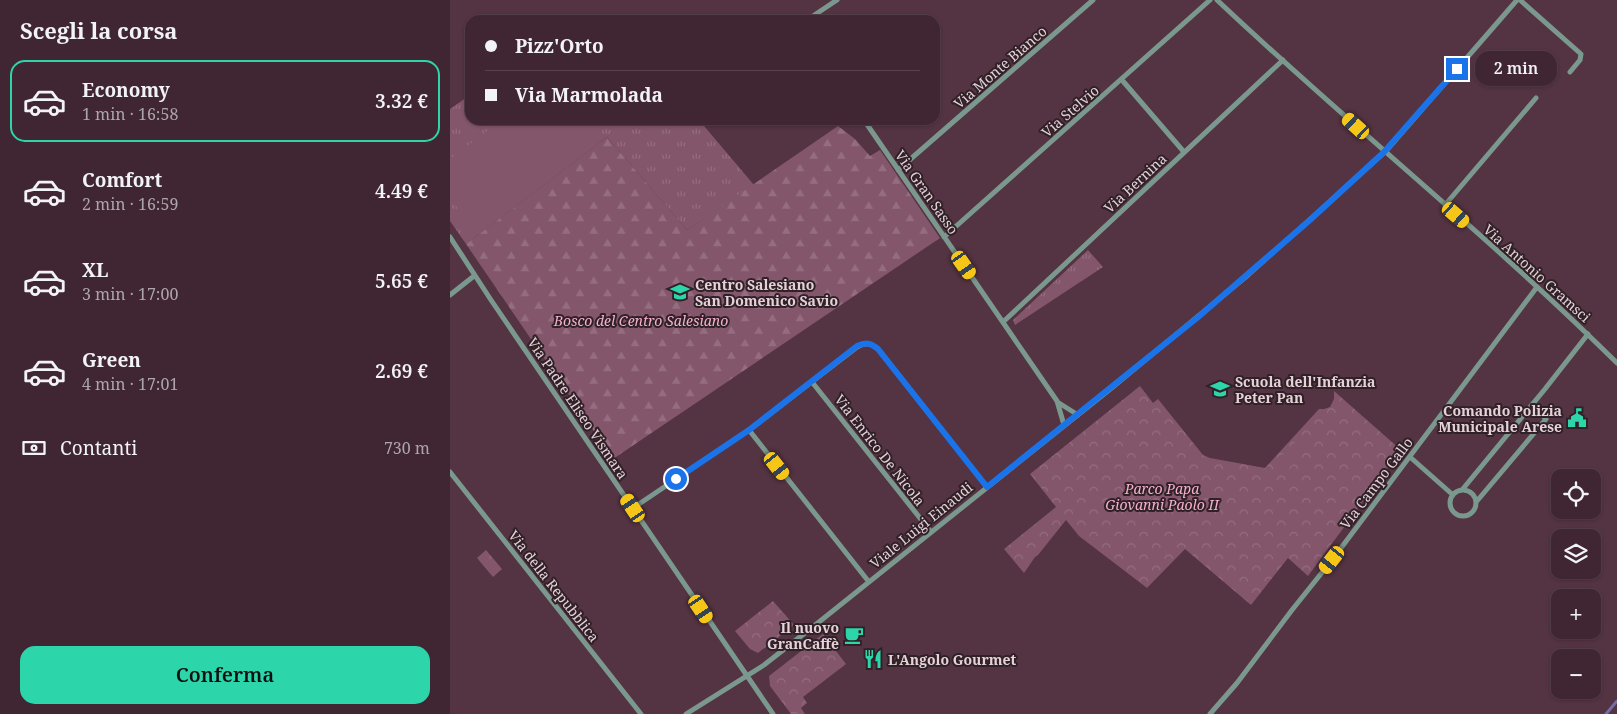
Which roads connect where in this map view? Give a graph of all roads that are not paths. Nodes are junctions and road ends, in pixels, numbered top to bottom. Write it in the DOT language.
graph roads {
  1 [pos="837,0"];
  2 [pos="1094,0"];
  3 [pos="1210,0"];
  4 [pos="1217,0"];
  5 [pos="1519,0"];
  6 [pos="814,15"];
  7 [pos="1283,60"];
  8 [pos="1570,72"];
  9 [pos="1122,80"];
  10 [pos="1536,98"];
  11 [pos="867,125"];
  12 [pos="1184,152"];
  13 [pos="1384,152"];
  14 [pos="898,170"];
  15 [pos="1445,205"];
  16 [pos="450,237"];
  17 [pos="944,237"];
  18 [pos="474,276"];
  19 [pos="1537,286"];
  20 [pos="450,295"];
  21 [pos="1003,322"];
  22 [pos="1588,334"];
  23 [pos="1617,363"];
  24 [pos="812,382"];
  25 [pos="1057,401"];
  26 [pos="1532,405"];
  27 [pos="1078,415"];
  28 [pos="1064,426"];
  29 [pos="749,430"];
  30 [pos="1410,457"];
  31 [pos="450,472"];
  32 [pos="987,487"];
  33 [pos="1462,490"];
  34 [pos="1453,495"];
  35 [pos="1477,501"];
  36 [pos="633,508"];
  37 [pos="931,532"];
  38 [pos="869,582"];
  39 [pos="747,676"];
  40 [pos="641,714"];
  41 [pos="686,714"];
  42 [pos="773,714"];
  43 [pos="1210,714"];
  1 -- 6 [label="street"];
  2 -- 14 [label="street, Via Monte Bianco"];
  3 -- 9 [label="street, Via Stelvio"];
  4 -- 7 [label="street, Via Antonio Gramsci"];
  5 -- 8 [label="street"];
  5 -- 13 [label="street, Viale Luigi Einaudi"];
  7 -- 12 [label="street, Via Bernina"];
  7 -- 13 [label="street, Via Antonio Gramsci"];
  9 -- 12 [label="street"];
  9 -- 17 [label="street, Via Stelvio"];
  10 -- 15 [label="street"];
  11 -- 14 [label="street, Via Gran Sasso"];
  12 -- 21 [label="street, Via Bernina"];
  13 -- 15 [label="street, Via Antonio Gramsci"];
  13 -- 27 [label="street, Viale Luigi Einaudi"];
  14 -- 17 [label="street, Via Gran Sasso"];
  15 -- 19 [label="street, Via Antonio Gramsci"];
  16 -- 18 [label="street, Via Padre Eliseo Vismara"];
  17 -- 21 [label="street, Via Gran Sasso"];
  18 -- 20 [label="street"];
  18 -- 36 [label="street, Via Padre Eliseo Vismara"];
  19 -- 22 [label="street, Via Antonio Gramsci"];
  19 -- 30 [label="street, Via Campo Gallo"];
  21 -- 25 [label="street, Via Gran Sasso"];
  22 -- 23 [label="street, Via Antonio Gramsci"];
  22 -- 26 [label="street"];
  24 -- 29 [label="street"];
  24 -- 32 [label="street"];
  24 -- 37 [label="street, Via Enrico De Nicola"];
  25 -- 27 [label="street, Via Gran Sasso"];
  25 -- 28 [label="street, Via Gran Sasso"];
  26 -- 33 [label="street"];
  26 -- 35 [label="street"];
  27 -- 28 [label="street, Viale Luigi Einaudi"];
  28 -- 32 [label="street, Viale Luigi Einaudi"];
  29 -- 36 [label="street"];
  29 -- 38 [label="street"];
  30 -- 34 [label="street"];
  30 -- 43 [label="street, Via Campo Gallo"];
  31 -- 40 [label="street, Via della Repubblica"];
  32 -- 37 [label="street, Viale Luigi Einaudi"];
  33 -- 34 [label="street"];
  33 -- 35 [label="street"];
  34 -- 35 [label="street"];
  36 -- 39 [label="street, Via Padre Eliseo Vismara"];
  37 -- 38 [label="street, Viale Luigi Einaudi"];
  38 -- 39 [label="street, Viale Luigi Einaudi"];
  39 -- 41 [label="street, Viale Luigi Einaudi"];
  39 -- 42 [label="street, Via Padre Eliseo Vismara"];
}
